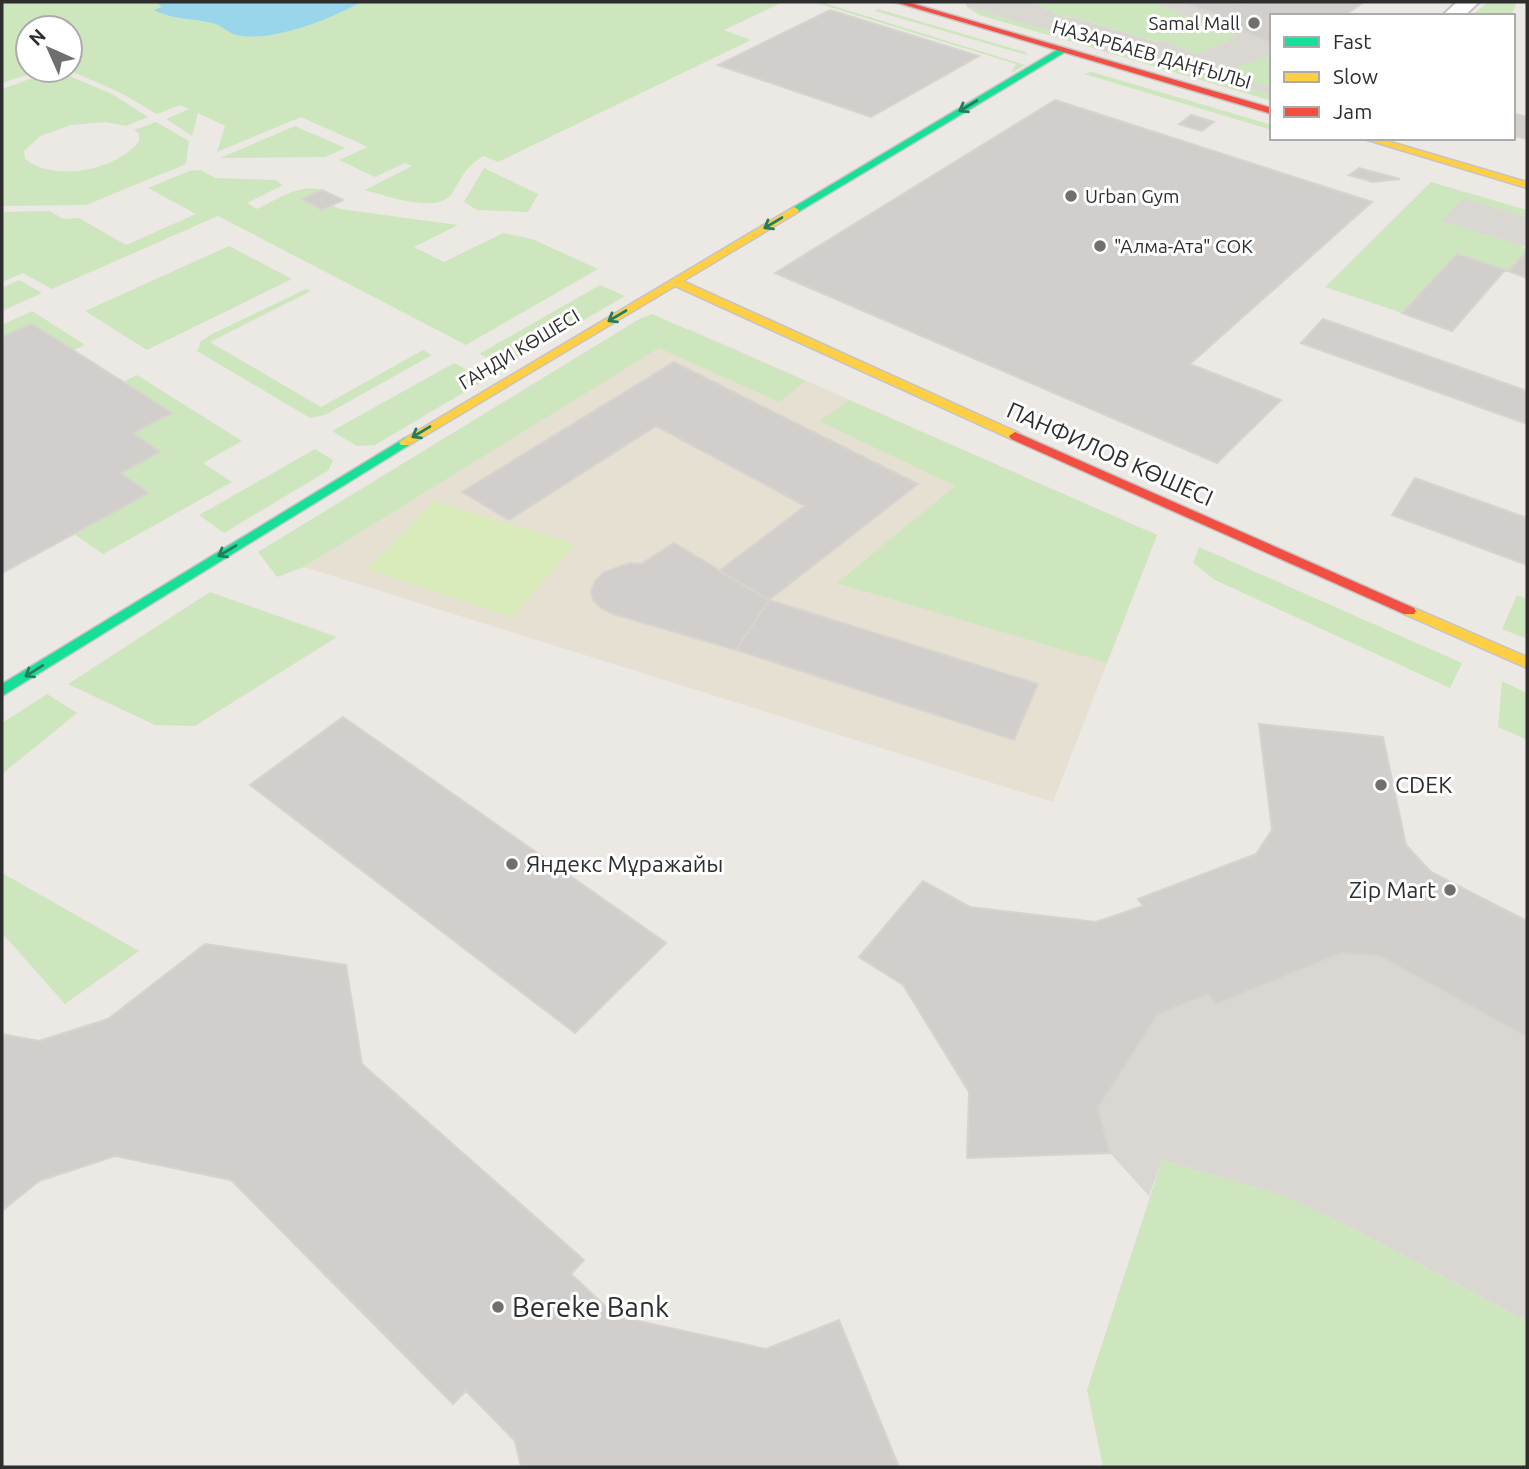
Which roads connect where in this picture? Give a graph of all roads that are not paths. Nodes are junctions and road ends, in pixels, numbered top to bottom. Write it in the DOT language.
graph roads {
  1 [pos="899,2"];
  2 [pos="954,2"];
  3 [pos="1469,2"];
  4 [pos="1454,14"];
  5 [pos="978,25"];
  6 [pos="1062,50"];
  7 [pos="1270,110"];
  8 [pos="1373,140"];
  9 [pos="1527,185"];
  10 [pos="676,282"];
  11 [pos="1527,663"];
  12 [pos="2,691"];
  1 -- 5 [label="street, НАЗАРБАЕВ ДАҢҒЫЛЫ"];
  2 -- 5 [label="street"];
  3 -- 4 [label="street"];
  5 -- 6 [label="street, НАЗАРБАЕВ ДАҢҒЫЛЫ"];
  6 -- 7 [label="street, НАЗАРБАЕВ ДАҢҒЫЛЫ"];
  6 -- 10 [label="street, ГАНДИ КӨШЕСІ, one-way"];
  8 -- 9 [label="street"];
  10 -- 11 [label="street, ПАНФИЛОВ КӨШЕСІ"];
  10 -- 12 [label="street, ГАНДИ КӨШЕСІ, one-way"];
}
